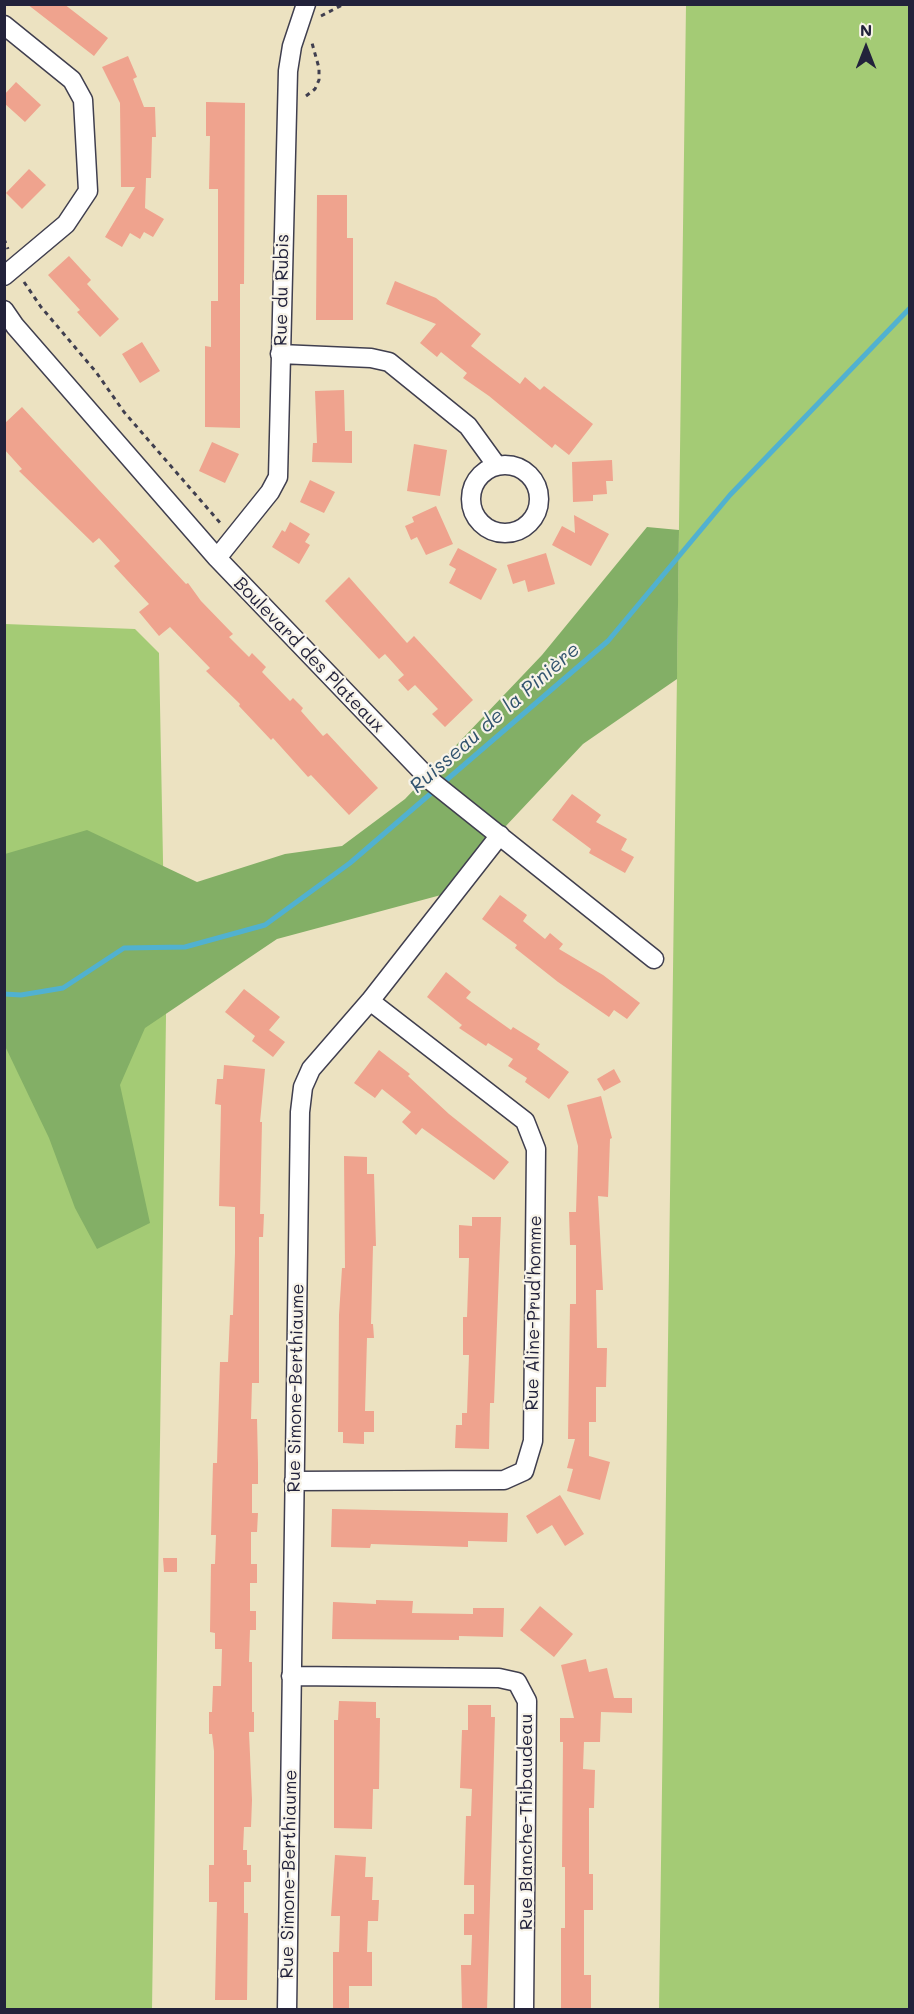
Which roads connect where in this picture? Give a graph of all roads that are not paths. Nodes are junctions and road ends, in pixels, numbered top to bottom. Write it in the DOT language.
graph roads {
  1 [pos="312,11"];
  2 [pos="4,25"];
  3 [pos="10,271"];
  4 [pos="4,310"];
  5 [pos="280,354"];
  6 [pos="497,466"];
  7 [pos="217,558"];
  8 [pos="500,835"];
  9 [pos="654,959"];
  10 [pos="370,1001"];
  11 [pos="294,1481"];
  12 [pos="291,1676"];
  13 [pos="287,2010"];
  14 [pos="524,2010"];
  1 -- 5 [label="street, Rue du Rubis"];
  2 -- 3 [label="street"];
  4 -- 7 [label="street, Boulevard des Plateaux"];
  5 -- 6 [label="street"];
  5 -- 7 [label="street, Rue du Rubis"];
  7 -- 8 [label="street, Boulevard des Plateaux"];
  8 -- 9 [label="street, Boulevard des Plateaux"];
  8 -- 10 [label="street, Rue Simone-Berthiaume"];
  10 -- 11 [label="street, Rue Simone-Berthiaume"];
  10 -- 11 [label="street, Rue Aline-Prud'homme"];
  11 -- 12 [label="street, Rue Simone-Berthiaume"];
  12 -- 13 [label="street, Rue Simone-Berthiaume"];
  12 -- 14 [label="street, Rue Blanche-Thibaudeau"];
}
